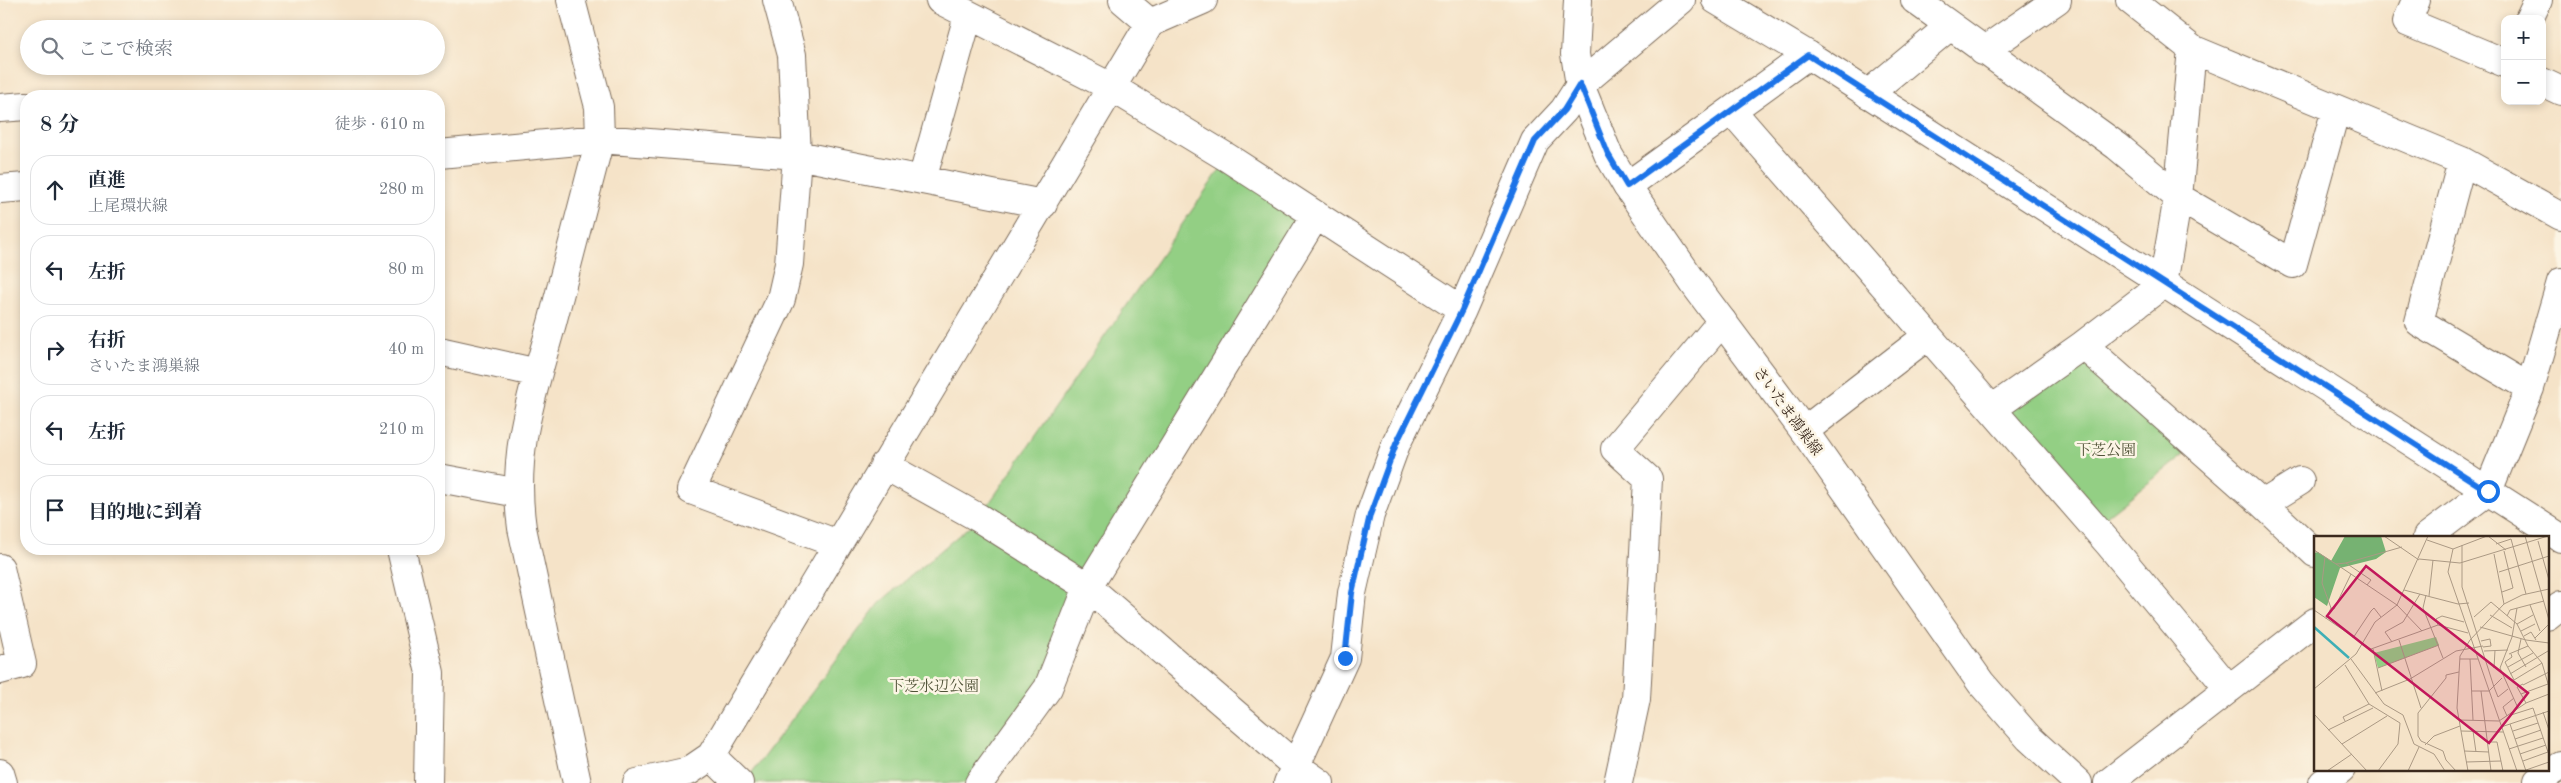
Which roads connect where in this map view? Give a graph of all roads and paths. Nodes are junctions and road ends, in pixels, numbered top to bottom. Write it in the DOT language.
graph roads {
  1 [pos="571,0"];
  2 [pos="777,0"];
  3 [pos="940,0"];
  4 [pos="1123,0"];
  5 [pos="1203,0"];
  6 [pos="1578,0"];
  7 [pos="1681,0"];
  8 [pos="1716,0"];
  9 [pos="1915,0"];
  10 [pos="2057,0"];
  11 [pos="2130,0"];
  12 [pos="2416,0"];
  13 [pos="2538,0"];
  14 [pos="2026,9"];
  15 [pos="2531,15"];
  16 [pos="968,16"];
  17 [pos="1150,23"];
  18 [pos="1950,26"];
  19 [pos="2192,49"];
  20 [pos="1983,51"];
  21 [pos="1808,55"];
  22 [pos="2501,61"];
  23 [pos="1580,84"];
  24 [pos="2546,84"];
  25 [pos="1110,87"];
  26 [pos="2561,91"];
  27 [pos="1868,94"];
  28 [pos="20,106"];
  29 [pos="0,108"];
  30 [pos="2336,109"];
  31 [pos="1732,111"];
  32 [pos="600,139"];
  33 [pos="445,153"];
  34 [pos="797,155"];
  35 [pos="2462,161"];
  36 [pos="922,180"];
  37 [pos="1627,186"];
  38 [pos="20,187"];
  39 [pos="0,189"];
  40 [pos="2178,198"];
  41 [pos="1043,204"];
  42 [pos="1316,215"];
  43 [pos="2561,216"];
  44 [pos="2561,282"];
  45 [pos="2163,284"];
  46 [pos="1462,310"];
  47 [pos="1722,321"];
  48 [pos="1926,337"];
  49 [pos="2561,341"];
  50 [pos="2083,345"];
  51 [pos="445,352"];
  52 [pos="538,373"];
  53 [pos="2530,388"];
  54 [pos="1992,409"];
  55 [pos="1804,431"];
  56 [pos="884,465"];
  57 [pos="445,479"];
  58 [pos="2300,481"];
  59 [pos="2488,491"];
  60 [pos="518,493"];
  61 [pos="2263,504"];
  62 [pos="2560,534"];
  63 [pos="2428,536"];
  64 [pos="838,544"];
  65 [pos="2314,552"];
  66 [pos="402,555"];
  67 [pos="0,568"];
  68 [pos="1088,587"];
  69 [pos="2561,606"];
  70 [pos="2548,615"];
  71 [pos="2314,623"];
  72 [pos="0,670"];
  73 [pos="2229,689"];
  74 [pos="711,756"];
  75 [pos="2561,766"];
  76 [pos="2340,770"];
  77 [pos="0,773"];
  78 [pos="1293,775"];
  79 [pos="2534,778"];
  80 [pos="3,783"];
  81 [pos="428,783"];
  82 [pos="577,783"];
  83 [pos="637,783"];
  84 [pos="739,783"];
  85 [pos="979,783"];
  86 [pos="1320,783"];
  87 [pos="1618,783"];
  88 [pos="2078,783"];
  89 [pos="2108,783"];
  90 [pos="2323,783"];
  1 -- 32 [label="street"];
  2 -- 34 [label="street"];
  3 -- 16 [label="street"];
  4 -- 17 [label="street"];
  5 -- 17 [label="street"];
  6 -- 23 [label="street, さいたま鴻巣線"];
  7 -- 23 [label="street"];
  8 -- 21 [label="street"];
  9 -- 18 [label="street"];
  10 -- 14 [label="street"];
  11 -- 19 [label="street"];
  12 -- 22 [label="street"];
  13 -- 15 [label="street"];
  14 -- 20 [label="street"];
  16 -- 25 [label="street"];
  16 -- 36 [label="street"];
  17 -- 25 [label="street"];
  18 -- 20 [label="street"];
  18 -- 27 [label="street"];
  19 -- 30 [label="street"];
  19 -- 40 [label="street"];
  20 -- 40 [label="street"];
  21 -- 27 [label="street"];
  21 -- 31 [label="street"];
  23 -- 37 [label="street, さいたま鴻巣線"];
  23 -- 46 [label="street"];
  24 -- 26 [label="street"];
  25 -- 41 [label="street"];
  25 -- 42 [label="street"];
  27 -- 45 [label="street"];
  28 -- 29 [label="street"];
  30 -- 35 [label="street"];
  30 -- 40 [label="street"];
  31 -- 37 [label="street"];
  31 -- 48 [label="street"];
  32 -- 33 [label="street"];
  32 -- 34 [label="street"];
  32 -- 52 [label="street"];
  34 -- 36 [label="street"];
  34 -- 64 [label="street"];
  35 -- 43 [label="street"];
  35 -- 53 [label="street"];
  36 -- 41 [label="street"];
  37 -- 47 [label="street, さいたま鴻巣線"];
  38 -- 39 [label="street"];
  40 -- 45 [label="street"];
  41 -- 56 [label="street"];
  42 -- 46 [label="street"];
  42 -- 68 [label="street"];
  44 -- 53 [label="street"];
  45 -- 50 [label="street"];
  45 -- 59 [label="street"];
  46 -- 78 [label="street"];
  47 -- 55 [label="street, さいたま鴻巣線"];
  47 -- 87 [label="street"];
  48 -- 54 [label="street"];
  48 -- 55 [label="street"];
  49 -- 53 [label="street"];
  50 -- 54 [label="street"];
  50 -- 61 [label="street"];
  51 -- 52 [label="street"];
  52 -- 60 [label="street"];
  53 -- 59 [label="street"];
  54 -- 73 [label="street"];
  55 -- 88 [label="street, さいたま鴻巣線"];
  56 -- 64 [label="street"];
  56 -- 68 [label="street"];
  57 -- 60 [label="street"];
  58 -- 61 [label="street"];
  59 -- 62 [label="street"];
  59 -- 63 [label="street"];
  60 -- 82 [label="street"];
  61 -- 65 [label="street"];
  64 -- 74 [label="street"];
  66 -- 81 [label="street"];
  67 -- 72 [label="street"];
  68 -- 78 [label="street"];
  68 -- 85 [label="street"];
  69 -- 70 [label="street"];
  71 -- 73 [label="street"];
  73 -- 89 [label="street"];
  74 -- 83 [label="street"];
  74 -- 84 [label="street"];
  75 -- 79 [label="street"];
  76 -- 90 [label="street"];
  77 -- 80 [label="street"];
  78 -- 86 [label="street"];
}
